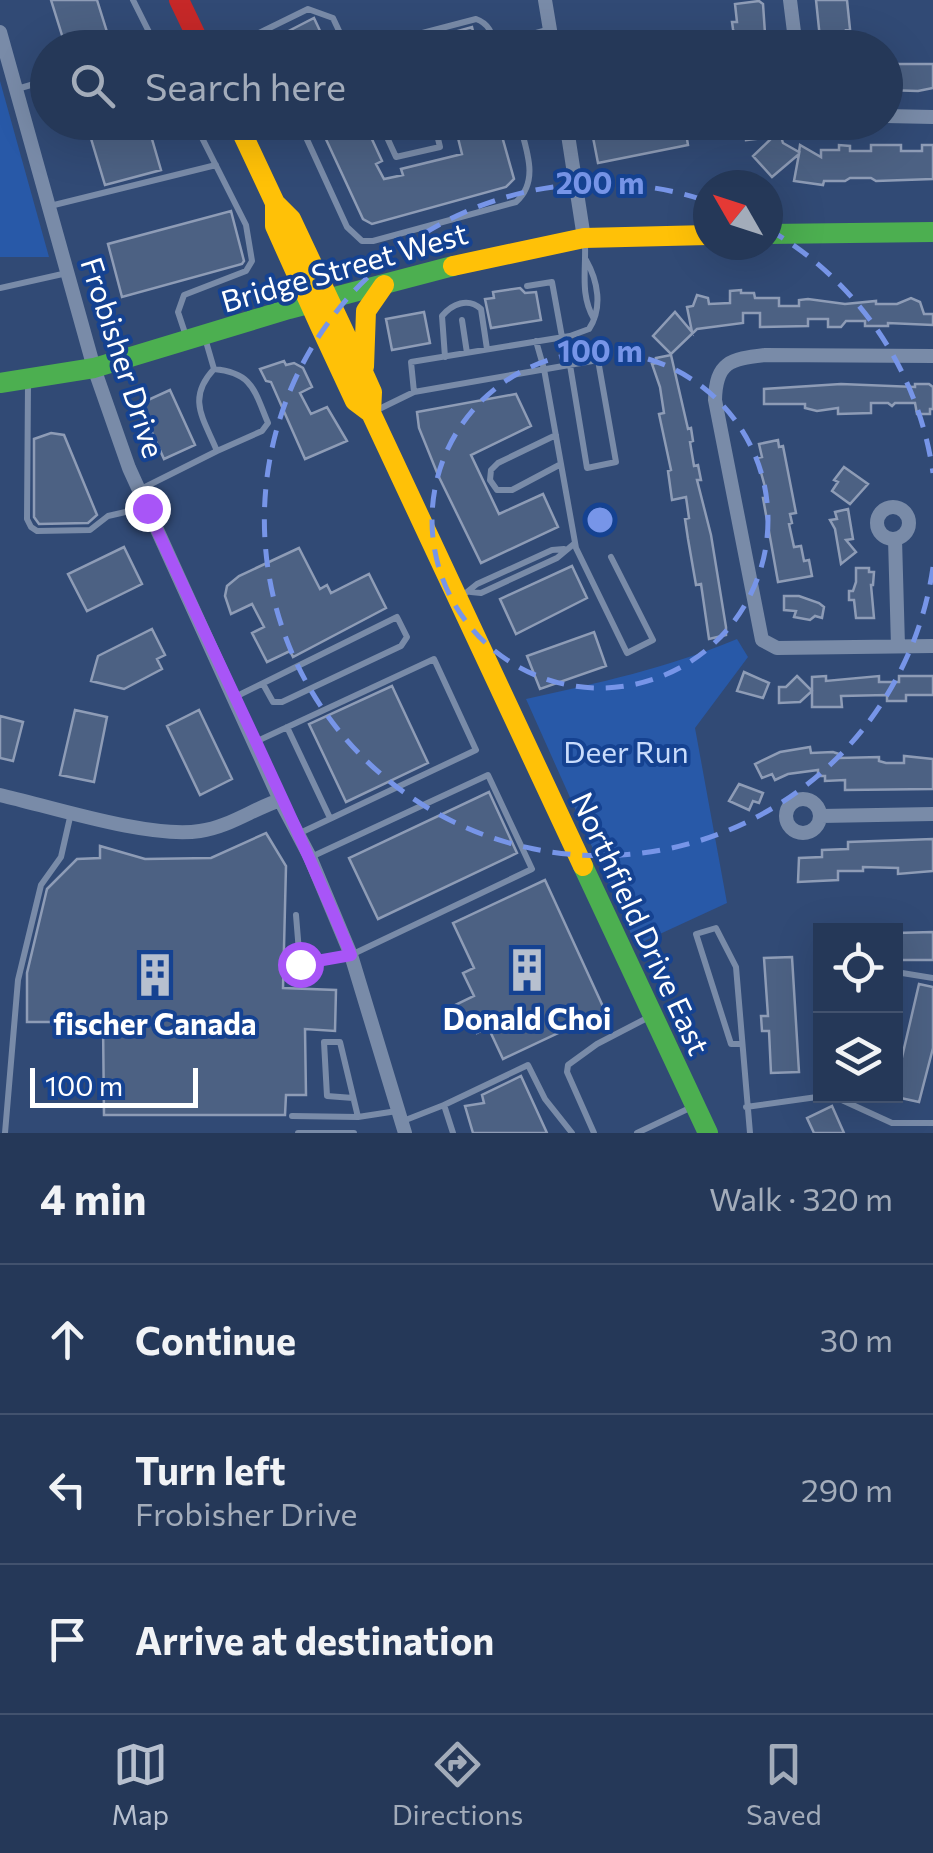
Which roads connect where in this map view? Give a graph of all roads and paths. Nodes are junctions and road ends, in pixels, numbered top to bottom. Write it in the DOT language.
graph roads {
  1 [pos="132,0"];
  2 [pos="179,0"];
  3 [pos="545,0"];
  4 [pos="790,0"];
  5 [pos="550,29"];
  6 [pos="147,30"];
  7 [pos="193,30"];
  8 [pos="266,30"];
  9 [pos="338,30"];
  10 [pos="435,30"];
  11 [pos="489,30"];
  12 [pos="547,30"];
  13 [pos="794,30"];
  14 [pos="0,32"];
  15 [pos="30,85"];
  16 [pos="16,89"];
  17 [pos="903,117"];
  18 [pos="933,118"];
  19 [pos="30,139"];
  20 [pos="30,140"];
  21 [pos="203,140"];
  22 [pos="245,140"];
  23 [pos="307,140"];
  24 [pos="388,140"];
  25 [pos="438,140"];
  26 [pos="523,140"];
  27 [pos="569,140"];
  28 [pos="216,165"];
  29 [pos="49,206"];
  30 [pos="933,232"];
  31 [pos="783,234"];
  32 [pos="693,235"];
  33 [pos="584,238"];
  34 [pos="67,273"];
  35 [pos="384,285"];
  36 [pos="528,286"];
  37 [pos="0,288"];
  38 [pos="319,302"];
  39 [pos="462,320"];
  40 [pos="562,337"];
  41 [pos="196,339"];
  42 [pos="536,341"];
  43 [pos="487,349"];
  44 [pos="467,353"];
  45 [pos="933,356"];
  46 [pos="445,357"];
  47 [pos="570,365"];
  48 [pos="94,368"];
  49 [pos="214,369"];
  50 [pos="544,369"];
  51 [pos="363,372"];
  52 [pos="28,378"];
  53 [pos="0,383"];
  54 [pos="414,392"];
  55 [pos="371,413"];
  56 [pos="556,436"];
  57 [pos="217,451"];
  58 [pos="561,464"];
  59 [pos="139,490"];
  60 [pos="147,508"];
  61 [pos="895,539"];
  62 [pos="575,543"];
  63 [pos="611,557"];
  64 [pos="463,595"];
  65 [pos="898,646"];
  66 [pos="933,646"];
  67 [pos="263,684"];
  68 [pos="234,698"];
  69 [pos="288,727"];
  70 [pos="254,742"];
  71 [pos="0,795"];
  72 [pos="280,800"];
  73 [pos="71,812"];
  74 [pos="933,814"];
  75 [pos="821,816"];
  76 [pos="330,818"];
  77 [pos="298,834"];
  78 [pos="310,857"];
  79 [pos="296,915"];
  80 [pos="351,955"];
  81 [pos="903,975"];
  82 [pos="933,978"];
  83 [pos="652,1015"];
  84 [pos="740,1044"];
  85 [pos="353,1098"];
  86 [pos="813,1098"];
  87 [pos="848,1103"];
  88 [pos="444,1105"];
  89 [pos="695,1106"];
  90 [pos="746,1108"];
  91 [pos="292,1116"];
  92 [pos="358,1117"];
  93 [pos="402,1122"];
  94 [pos="933,1123"];
  95 [pos="5,1133"];
  96 [pos="298,1133"];
  97 [pos="354,1133"];
  98 [pos="453,1133"];
  99 [pos="572,1133"];
  100 [pos="594,1133"];
  101 [pos="637,1133"];
  102 [pos="708,1133"];
  103 [pos="750,1133"];
  1 -- 6 [label="lane"];
  2 -- 7 [label="main road"];
  3 -- 5 [label="street"];
  4 -- 13 [label="street"];
  5 -- 12 [label="lane"];
  8 -- 9 [label="lane"];
  10 -- 11 [label="lane"];
  14 -- 16 [label="street, Frobisher Drive"];
  15 -- 16 [label="lane"];
  16 -- 19 [label="street, Frobisher Drive"];
  17 -- 18 [label="street"];
  20 -- 29 [label="street, Frobisher Drive"];
  21 -- 28 [label="lane"];
  22 -- 38 [label="main road, Northfield Drive East"];
  23 -- 26 [label="lane"];
  24 -- 25 [label="lane"];
  27 -- 33 [label="street"];
  28 -- 29 [label="lane"];
  28 -- 41 [label="lane"];
  29 -- 34 [label="street, Frobisher Drive"];
  30 -- 31 [label="main road"];
  32 -- 33 [label="main road, Bridge Street West"];
  33 -- 35 [label="main road, Bridge Street West"];
  33 -- 40 [label="lane"];
  34 -- 37 [label="lane"];
  34 -- 48 [label="street, Frobisher Drive"];
  35 -- 38 [label="main road, Bridge Street West"];
  35 -- 51 [label="main road"];
  36 -- 40 [label="lane"];
  38 -- 41 [label="main road, Bridge Street West"];
  38 -- 51 [label="main road, Northfield Drive East"];
  38 -- 55 [label="main road, Northfield Drive East"];
  39 -- 44 [label="lane"];
  40 -- 42 [label="lane"];
  41 -- 48 [label="main road, Bridge Street West"];
  41 -- 49 [label="lane"];
  42 -- 43 [label="lane"];
  42 -- 50 [label="lane"];
  43 -- 44 [label="lane"];
  43 -- 46 [label="lane"];
  44 -- 46 [label="lane"];
  45 -- 65 [label="street"];
  46 -- 54 [label="lane"];
  47 -- 47 [label="lane"];
  47 -- 50 [label="lane"];
  48 -- 52 [label="main road, Bridge Street West"];
  48 -- 59 [label="street, Frobisher Drive"];
  49 -- 57 [label="lane"];
  49 -- 57 [label="lane"];
  50 -- 54 [label="lane"];
  50 -- 56 [label="lane"];
  51 -- 55 [label="main road, Northfield Drive East"];
  52 -- 53 [label="main road, Bridge Street West"];
  52 -- 60 [label="lane"];
  54 -- 55 [label="lane"];
  55 -- 64 [label="main road, Northfield Drive East"];
  56 -- 58 [label="lane"];
  56 -- 58 [label="lane"];
  57 -- 59 [label="lane"];
  58 -- 62 [label="lane"];
  59 -- 60 [label="street, Frobisher Drive"];
  60 -- 68 [label="street, Frobisher Drive"];
  61 -- 65 [label="street"];
  62 -- 63 [label="lane"];
  62 -- 64 [label="lane"];
  64 -- 83 [label="main road, Northfield Drive East"];
  65 -- 66 [label="street"];
  67 -- 67 [label="lane"];
  67 -- 68 [label="lane"];
  68 -- 70 [label="street, Frobisher Drive"];
  69 -- 70 [label="lane"];
  69 -- 76 [label="lane"];
  69 -- 76 [label="lane"];
  70 -- 72 [label="street, Frobisher Drive"];
  71 -- 73 [label="street"];
  72 -- 73 [label="street"];
  72 -- 77 [label="street, Frobisher Drive"];
  73 -- 95 [label="lane"];
  74 -- 75 [label="street"];
  76 -- 77 [label="lane"];
  77 -- 78 [label="street, Frobisher Drive"];
  78 -- 80 [label="street, Frobisher Drive"];
  78 -- 80 [label="lane"];
  79 -- 80 [label="lane"];
  80 -- 93 [label="street, Frobisher Drive"];
  81 -- 82 [label="lane"];
  83 -- 89 [label="main road, Northfield Drive East"];
  83 -- 100 [label="lane"];
  84 -- 84 [label="lane"];
  84 -- 90 [label="lane"];
  85 -- 85 [label="lane"];
  85 -- 92 [label="lane"];
  86 -- 90 [label="lane"];
  87 -- 94 [label="lane"];
  88 -- 93 [label="lane"];
  88 -- 98 [label="lane"];
  88 -- 99 [label="lane"];
  89 -- 101 [label="lane"];
  89 -- 102 [label="main road, Northfield Drive East"];
  90 -- 103 [label="lane"];
  91 -- 92 [label="lane"];
  92 -- 93 [label="lane"];
  96 -- 97 [label="lane"];
}
